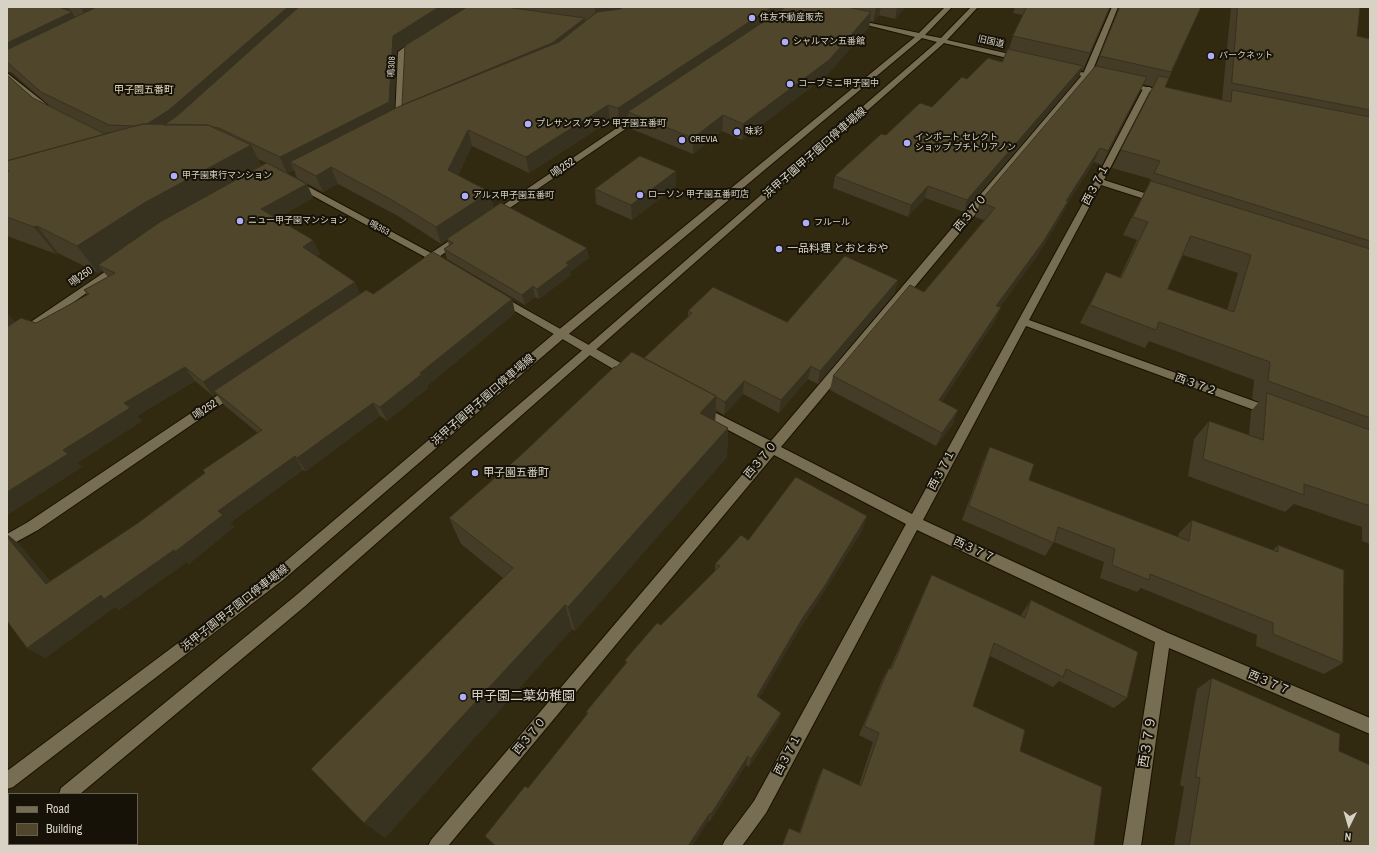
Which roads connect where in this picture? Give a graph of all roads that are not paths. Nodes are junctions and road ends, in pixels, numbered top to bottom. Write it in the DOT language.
graph roads {
  1 [pos="949,7"];
  2 [pos="975,7"];
  3 [pos="1115,7"];
  4 [pos="845,19"];
  5 [pos="428,35"];
  6 [pos="920,36"];
  7 [pos="942,41"];
  8 [pos="1026,61"];
  9 [pos="1056,68"];
  10 [pos="7,75"];
  11 [pos="1087,75"];
  12 [pos="1147,89"];
  13 [pos="1178,95"];
  14 [pos="650,109"];
  15 [pos="55,114"];
  16 [pos="399,120"];
  17 [pos="291,176"];
  18 [pos="1099,181"];
  19 [pos="1166,203"];
  20 [pos="485,221"];
  21 [pos="466,234"];
  22 [pos="433,257"];
  23 [pos="127,259"];
  24 [pos="420,265"];
  25 [pos="453,269"];
  26 [pos="493,294"];
  27 [pos="1022,321"];
  28 [pos="560,334"];
  29 [pos="7,343"];
  30 [pos="589,351"];
  31 [pos="645,381"];
  32 [pos="243,385"];
  33 [pos="694,407"];
  34 [pos="1281,416"];
  35 [pos="772,448"];
  36 [pos="914,522"];
  37 [pos="7,541"];
  38 [pos="1164,638"];
  39 [pos="1370,726"];
  40 [pos="7,781"];
  41 [pos="68,793"];
  42 [pos="437,846"];
  43 [pos="731,846"];
  44 [pos="1132,846"];
  1 -- 6 [label="street, 浜甲子園甲子園口停車場線"];
  2 -- 7 [label="street, 浜甲子園甲子園口停車場線"];
  3 -- 11 [label="street, 西３７０"];
  4 -- 6 [label="street, 旧国道"];
  5 -- 16 [label="street, 鳴308"];
  6 -- 7 [label="street, 旧国道"];
  6 -- 28 [label="street, 浜甲子園甲子園口停車場線"];
  7 -- 8 [label="street, 旧国道"];
  7 -- 30 [label="street, 浜甲子園甲子園口停車場線"];
  9 -- 11 [label="street"];
  10 -- 15 [label="street"];
  11 -- 12 [label="street"];
  11 -- 35 [label="street, 西３７０"];
  12 -- 13 [label="street"];
  12 -- 18 [label="street, 西３７１"];
  14 -- 20 [label="street, 鳴252"];
  17 -- 22 [label="street, 鳴353"];
  18 -- 19 [label="street"];
  18 -- 27 [label="street, 西３７１"];
  21 -- 22 [label="street"];
  22 -- 24 [label="street"];
  22 -- 25 [label="street, 鳴353"];
  23 -- 29 [label="street, 鳴250"];
  26 -- 28 [label="street"];
  27 -- 34 [label="street, 西３７２"];
  27 -- 36 [label="street, 西３７１"];
  28 -- 30 [label="street"];
  28 -- 40 [label="street, 浜甲子園甲子園口停車場線"];
  30 -- 31 [label="street"];
  30 -- 41 [label="street, 浜甲子園甲子園口停車場線"];
  32 -- 37 [label="street, 鳴252"];
  33 -- 35 [label="street, 西３７７"];
  35 -- 36 [label="street, 西３７７"];
  35 -- 42 [label="street, 西３７０"];
  36 -- 38 [label="street, 西３７７"];
  36 -- 43 [label="street, 西３７１"];
  38 -- 39 [label="street, 西３７７"];
  38 -- 44 [label="street, 西３７９"];
}
